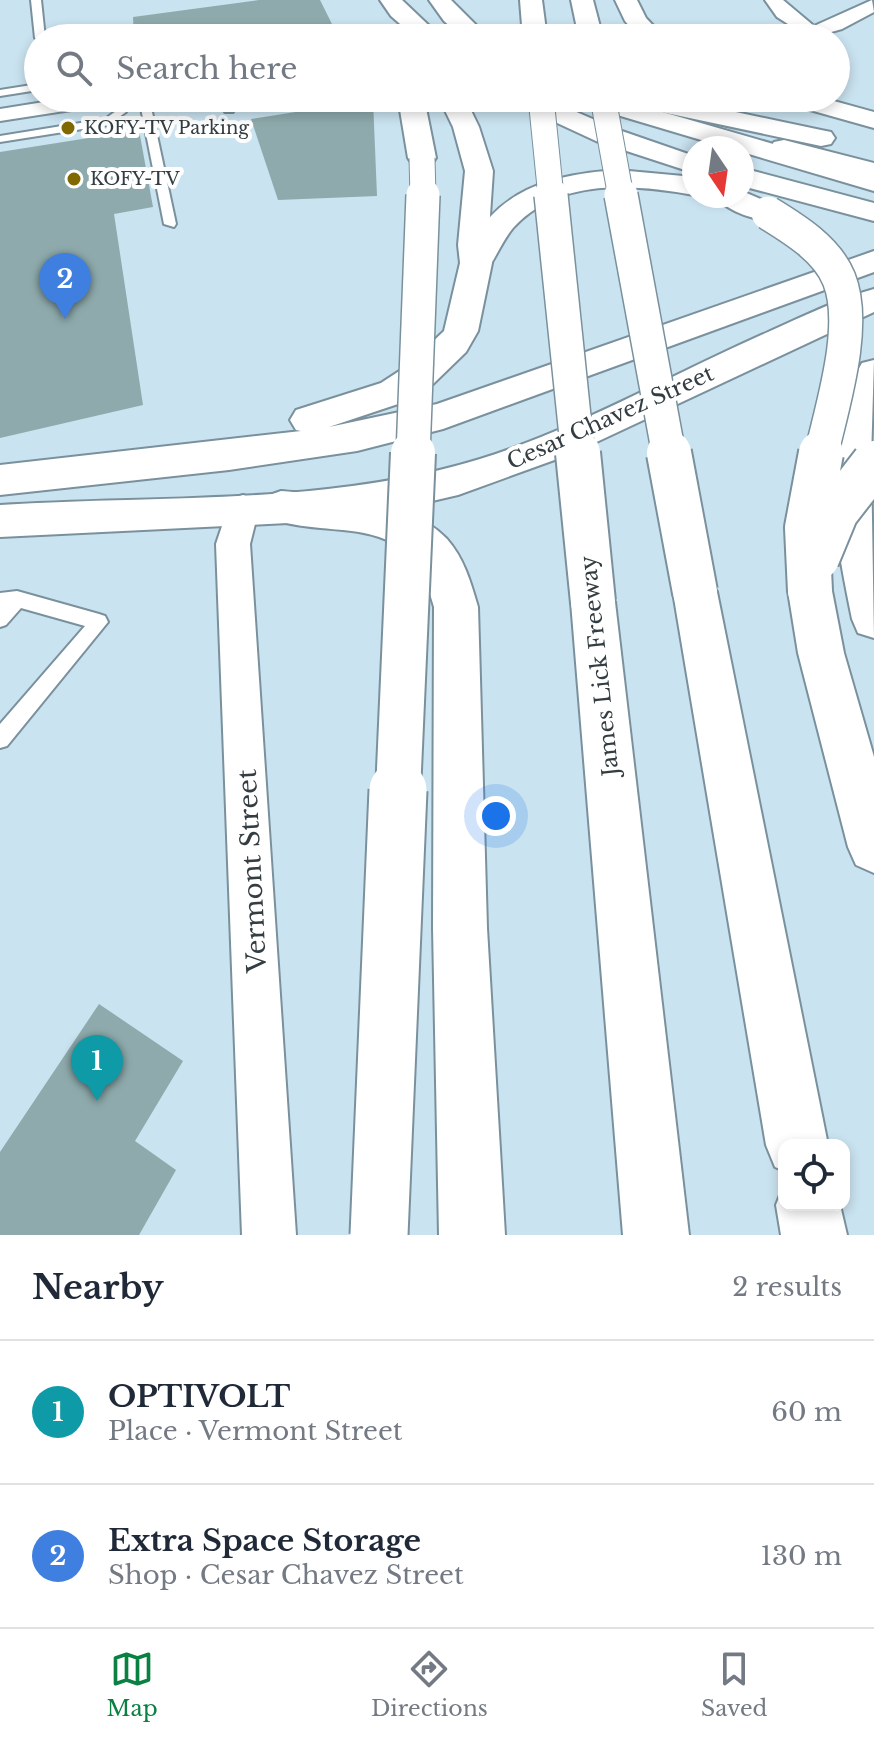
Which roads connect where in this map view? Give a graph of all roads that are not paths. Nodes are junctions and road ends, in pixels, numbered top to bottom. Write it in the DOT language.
graph roads {
  1 [pos="36,0"];
  2 [pos="440,0"];
  3 [pos="531,0"];
  4 [pos="582,0"];
  5 [pos="626,0"];
  6 [pos="774,0"];
  7 [pos="795,0"];
  8 [pos="874,5"];
  9 [pos="389,16"];
  10 [pos="874,18"];
  11 [pos="39,24"];
  12 [pos="414,24"];
  13 [pos="461,24"];
  14 [pos="533,24"];
  15 [pos="588,24"];
  16 [pos="639,24"];
  17 [pos="799,24"];
  18 [pos="803,24"];
  19 [pos="838,24"];
  20 [pos="850,25"];
  21 [pos="24,89"];
  22 [pos="0,93"];
  23 [pos="850,104"];
  24 [pos="874,108"];
  25 [pos="24,110"];
  26 [pos="121,112"];
  27 [pos="147,112"];
  28 [pos="414,112"];
  29 [pos="459,112"];
  30 [pos="542,112"];
  31 [pos="556,112"];
  32 [pos="606,112"];
  33 [pos="640,112"];
  34 [pos="700,112"];
  35 [pos="845,112"];
  36 [pos="0,115"];
  37 [pos="874,120"];
  38 [pos="727,136"];
  39 [pos="0,139"];
  40 [pos="754,143"];
  41 [pos="754,144"];
  42 [pos="874,148"];
  43 [pos="682,161"];
  44 [pos="874,172"];
  45 [pos="754,180"];
  46 [pos="874,182"];
  47 [pos="682,185"];
  48 [pos="754,207"];
  49 [pos="874,212"];
  50 [pos="170,224"];
  51 [pos="874,261"];
  52 [pos="476,263"];
  53 [pos="874,300"];
  54 [pos="874,372"];
  55 [pos="479,401"];
  56 [pos="874,430"];
  57 [pos="864,469"];
  58 [pos="54,473"];
  59 [pos="0,480"];
  60 [pos="262,508"];
  61 [pos="0,521"];
  62 [pos="810,591"];
  63 [pos="8,600"];
  64 [pos="0,619"];
  65 [pos="874,619"];
  66 [pos="0,739"];
  67 [pos="874,847"];
  68 [pos="796,1139"];
  69 [pos="809,1211"];
  70 [pos="269,1235"];
  71 [pos="379,1235"];
  72 [pos="472,1235"];
  73 [pos="656,1235"];
  74 [pos="814,1235"];
  1 -- 11 [label="lane"];
  2 -- 13 [label="main road"];
  3 -- 14 [label="main road"];
  4 -- 15 [label="main road"];
  5 -- 16 [label="main road"];
  6 -- 17 [label="street"];
  7 -- 18 [label="street"];
  8 -- 19 [label="street"];
  9 -- 12 [label="main road"];
  10 -- 20 [label="street"];
  21 -- 22 [label="lane"];
  23 -- 24 [label="main road"];
  25 -- 36 [label="street"];
  26 -- 39 [label="lane"];
  27 -- 50 [label="lane"];
  28 -- 71 [label="main road, bridge"];
  29 -- 52 [label="main road"];
  30 -- 73 [label="main road, James Lick Freeway, bridge"];
  31 -- 43 [label="main road"];
  32 -- 68 [label="main road, bridge"];
  33 -- 38 [label="main road"];
  34 -- 42 [label="main road"];
  35 -- 37 [label="main road"];
  40 -- 44 [label="main road"];
  41 -- 46 [label="main road"];
  45 -- 49 [label="main road"];
  47 -- 52 [label="main road"];
  48 -- 62 [label="main road, bridge"];
  51 -- 55 [label="main road"];
  52 -- 58 [label="main road"];
  53 -- 60 [label="main road, Cesar Chavez Street"];
  54 -- 57 [label="main road"];
  55 -- 58 [label="main road"];
  55 -- 60 [label="main road"];
  56 -- 57 [label="main road"];
  57 -- 62 [label="main road, bridge"];
  57 -- 65 [label="main road"];
  58 -- 59 [label="main road"];
  60 -- 61 [label="main road, Cesar Chavez Street"];
  60 -- 70 [label="street, Vermont Street"];
  60 -- 72 [label="main road"];
  62 -- 67 [label="main road"];
  63 -- 64 [label="lane"];
  63 -- 66 [label="lane"];
  69 -- 74 [label="main road"];
}
